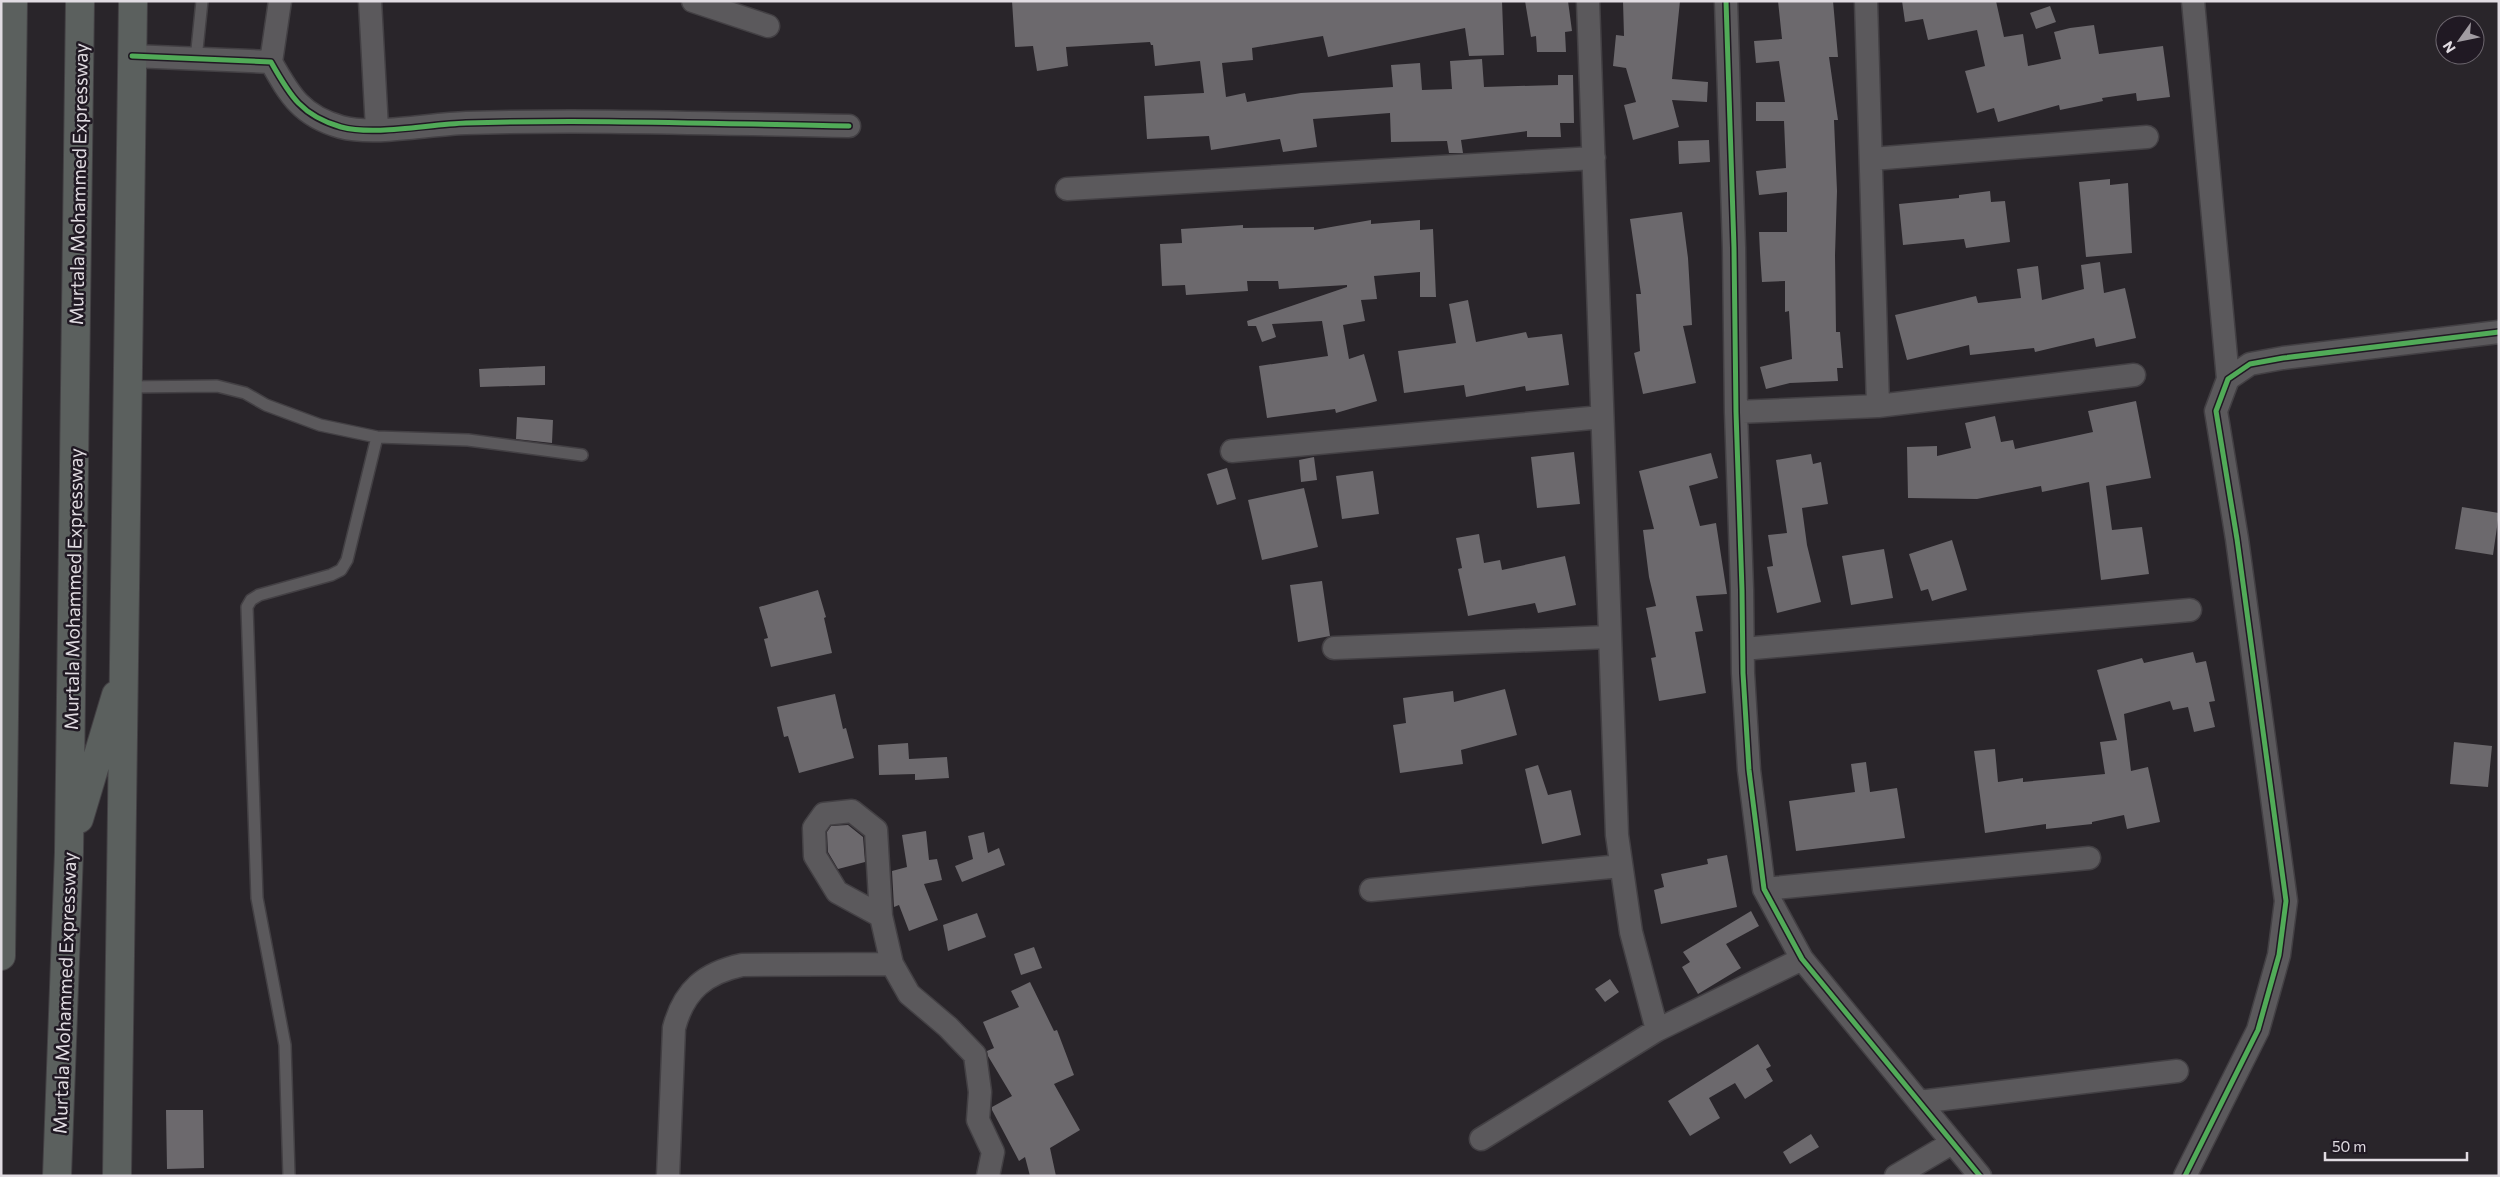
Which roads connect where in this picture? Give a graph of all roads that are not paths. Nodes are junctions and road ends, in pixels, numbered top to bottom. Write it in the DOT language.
graph roads {
  1 [pos="13,1"];
  2 [pos="80,1"];
  3 [pos="133,1"];
  4 [pos="202,1"];
  5 [pos="280,1"];
  6 [pos="370,1"];
  7 [pos="693,1"];
  8 [pos="1588,1"];
  9 [pos="1726,1"];
  10 [pos="1866,1"];
  11 [pos="2193,1"];
  12 [pos="768,26"];
  13 [pos="132,56"];
  14 [pos="196,59"];
  15 [pos="271,62"];
  16 [pos="849,126"];
  17 [pos="377,129"];
  18 [pos="2147,137"];
  19 [pos="1594,158"];
  20 [pos="1872,159"];
  21 [pos="1067,189"];
  22 [pos="2499,332"];
  23 [pos="2134,374"];
  24 [pos="2228,378"];
  25 [pos="128,387"];
  26 [pos="1878,406"];
  27 [pos="1736,412"];
  28 [pos="1602,416"];
  29 [pos="377,437"];
  30 [pos="1232,451"];
  31 [pos="582,454"];
  32 [pos="2190,610"];
  33 [pos="1609,637"];
  34 [pos="1334,648"];
  35 [pos="1743,649"];
  36 [pos="125,663"];
  37 [pos="69,852"];
  38 [pos="2089,858"];
  39 [pos="1621,866"];
  40 [pos="1764,889"];
  41 [pos="1371,890"];
  42 [pos="881,916"];
  43 [pos="1,956"];
  44 [pos="1802,959"];
  45 [pos="892,964"];
  46 [pos="1657,1030"];
  47 [pos="2177,1071"];
  48 [pos="1918,1102"];
  49 [pos="1481,1139"];
  50 [pos="1952,1143"];
  51 [pos="57,1176"];
  52 [pos="117,1176"];
  53 [pos="289,1176"];
  54 [pos="668,1176"];
  55 [pos="988,1176"];
  56 [pos="1896,1176"];
  57 [pos="1980,1176"];
  58 [pos="2185,1176"];
  1 -- 43 [label="highway"];
  2 -- 37 [label="highway, Murtala Mohammed Expressway"];
  3 -- 13 [label="highway"];
  4 -- 14 [label="lane"];
  5 -- 15 [label="street"];
  6 -- 17 [label="street"];
  7 -- 12 [label="street"];
  8 -- 19 [label="street"];
  9 -- 27 [label="street"];
  10 -- 20 [label="street"];
  11 -- 24 [label="street"];
  13 -- 14 [label="street"];
  13 -- 25 [label="highway"];
  14 -- 15 [label="street"];
  15 -- 17 [label="street"];
  16 -- 17 [label="street"];
  18 -- 20 [label="street"];
  19 -- 21 [label="street"];
  19 -- 28 [label="street"];
  20 -- 26 [label="street"];
  22 -- 24 [label="street"];
  23 -- 26 [label="street"];
  24 -- 58 [label="street"];
  25 -- 29 [label="lane"];
  25 -- 36 [label="highway"];
  26 -- 27 [label="street"];
  27 -- 35 [label="street"];
  28 -- 30 [label="street"];
  28 -- 33 [label="street"];
  29 -- 31 [label="lane"];
  29 -- 53 [label="lane"];
  32 -- 35 [label="street"];
  33 -- 34 [label="street"];
  33 -- 39 [label="street"];
  35 -- 40 [label="street"];
  36 -- 37 [label="highway"];
  36 -- 52 [label="highway"];
  37 -- 51 [label="highway, Murtala Mohammed Expressway"];
  38 -- 40 [label="street"];
  39 -- 41 [label="street"];
  39 -- 46 [label="street"];
  40 -- 44 [label="street"];
  42 -- 45 [label="street"];
  44 -- 46 [label="street"];
  44 -- 48 [label="street"];
  45 -- 54 [label="street"];
  45 -- 55 [label="street"];
  46 -- 49 [label="street"];
  47 -- 48 [label="street"];
  48 -- 50 [label="street"];
  50 -- 56 [label="street"];
  50 -- 57 [label="street"];
}
